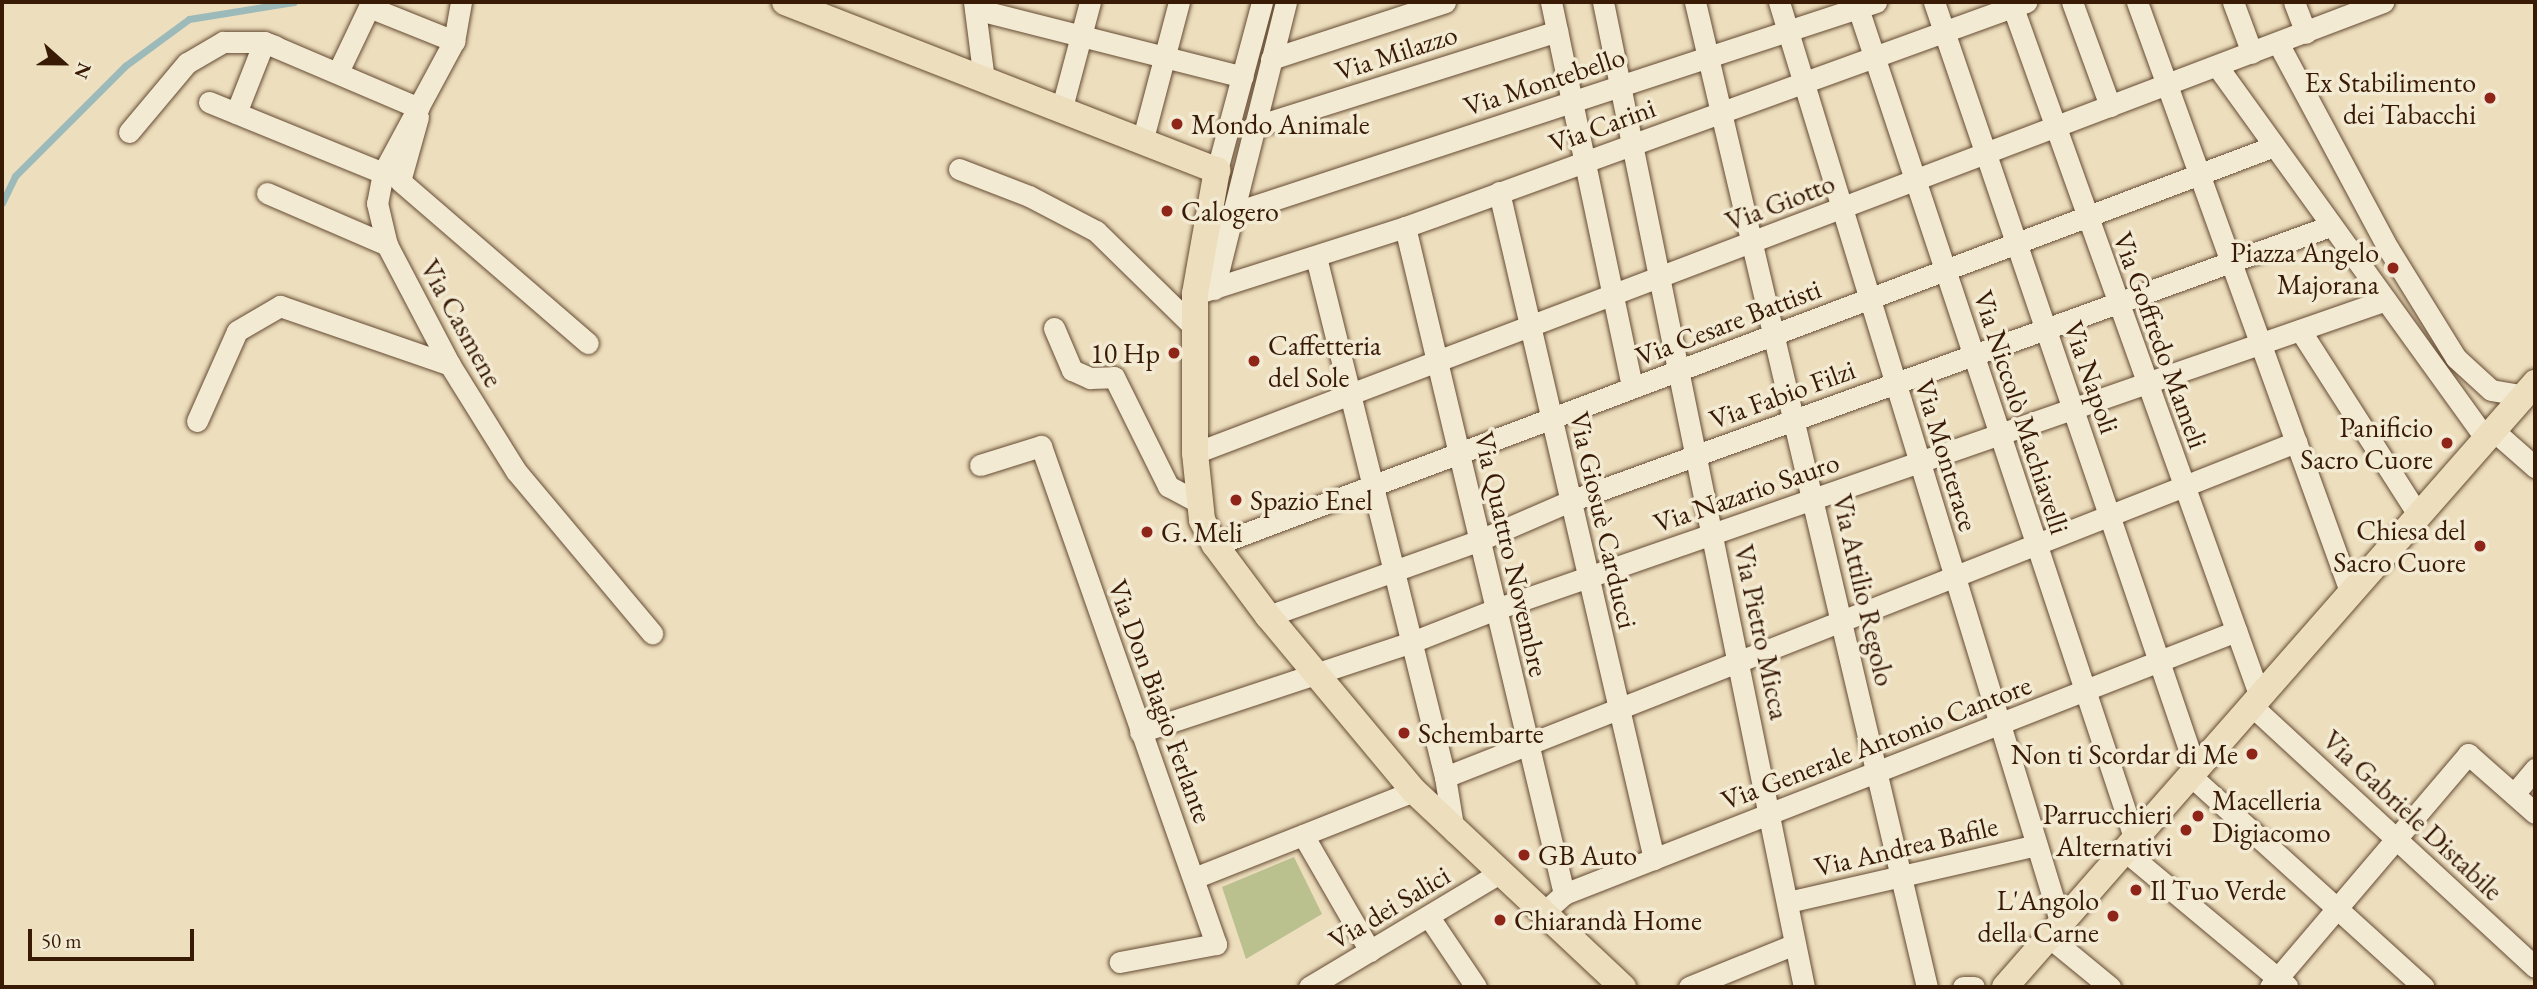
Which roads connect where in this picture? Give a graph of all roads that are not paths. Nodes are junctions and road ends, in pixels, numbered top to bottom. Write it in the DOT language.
graph roads {
  1 [pos="461,2"];
  2 [pos="785,2"];
  3 [pos="1090,2"];
  4 [pos="1179,2"];
  5 [pos="1262,2"];
  6 [pos="1286,2"];
  7 [pos="1445,2"];
  8 [pos="1551,2"];
  9 [pos="1603,2"];
  10 [pos="1695,2"];
  11 [pos="1779,2"];
  12 [pos="1934,2"];
  13 [pos="2072,2"];
  14 [pos="2137,2"];
  15 [pos="2233,2"];
  16 [pos="2294,2"];
  17 [pos="2383,2"];
  18 [pos="2016,3"];
  19 [pos="1864,4"];
  20 [pos="974,5"];
  21 [pos="2348,9"];
  22 [pos="1788,30"];
  23 [pos="1944,30"];
  24 [pos="1557,31"];
  25 [pos="2306,33"];
  26 [pos="1081,36"];
  27 [pos="454,41"];
  28 [pos="264,42"];
  29 [pos="2278,43"];
  30 [pos="2252,53"];
  31 [pos="1874,55"];
  32 [pos="1164,57"];
  33 [pos="1708,57"];
  34 [pos="1271,59"];
  35 [pos="2217,66"];
  36 [pos="338,72"];
  37 [pos="1243,77"];
  38 [pos="984,80"];
  39 [pos="1803,80"];
  40 [pos="1620,85"];
  41 [pos="2167,85"];
  42 [pos="209,102"];
  43 [pos="1572,102"];
  44 [pos="2110,106"];
  45 [pos="419,108"];
  46 [pos="1721,109"];
  47 [pos="1061,111"];
  48 [pos="236,113"];
  49 [pos="1253,127"];
  50 [pos="2055,127"];
  51 [pos="129,132"];
  52 [pos="1142,142"];
  53 [pos="1633,145"];
  54 [pos="2267,148"];
  55 [pos="1986,153"];
  56 [pos="1585,161"];
  57 [pos="959,169"];
  58 [pos="1217,170"];
  59 [pos="383,173"];
  60 [pos="2199,174"];
  61 [pos="1916,180"];
  62 [pos="1499,192"];
  63 [pos="267,193"];
  64 [pos="1843,208"];
  65 [pos="1230,214"];
  66 [pos="2087,216"];
  67 [pos="1405,227"];
  68 [pos="2324,228"];
  69 [pos="1753,242"];
  70 [pos="2017,243"];
  71 [pos="387,245"];
  72 [pos="1316,257"];
  73 [pos="2231,262"];
  74 [pos="1945,270"];
  75 [pos="1660,277"];
  76 [pos="1205,292"];
  77 [pos="1613,295"];
  78 [pos="1870,298"];
  79 [pos="2118,303"];
  80 [pos="2378,303"];
  81 [pos="1530,326"];
  82 [pos="1054,328"];
  83 [pos="1195,328"];
  84 [pos="2046,329"];
  85 [pos="2300,330"];
  86 [pos="1775,334"];
  87 [pos="588,343"];
  88 [pos="2260,344"];
  89 [pos="1974,355"];
  90 [pos="1437,361"];
  91 [pos="450,365"];
  92 [pos="1679,370"];
  93 [pos="1896,383"];
  94 [pos="2147,383"];
  95 [pos="1632,388"];
  96 [pos="2530,390"];
  97 [pos="1349,395"];
  98 [pos="2073,408"];
  99 [pos="1551,418"];
  100 [pos="1796,419"];
  101 [pos="197,421"];
  102 [pos="2000,434"];
  103 [pos="2490,435"];
  104 [pos="2296,442"];
  105 [pos="1195,453"];
  106 [pos="1459,453"];
  107 [pos="1697,455"];
  108 [pos="1920,461"];
  109 [pos="980,466"];
  110 [pos="2535,467"];
  111 [pos="1371,486"];
  112 [pos="2184,486"];
  113 [pos="1815,498"];
  114 [pos="1570,500"];
  115 [pos="1198,502"];
  116 [pos="2109,515"];
  117 [pos="2419,516"];
  118 [pos="1713,533"];
  119 [pos="1480,540"];
  120 [pos="2036,543"];
  121 [pos="1215,545"];
  122 [pos="1392,572"];
  123 [pos="1954,575"];
  124 [pos="1588,577"];
  125 [pos="2351,594"];
  126 [pos="1496,608"];
  127 [pos="1268,616"];
  128 [pos="1843,618"];
  129 [pos="2236,631"];
  130 [pos="652,633"];
  131 [pos="1412,642"];
  132 [pos="1739,659"];
  133 [pos="2159,661"];
  134 [pos="1318,674"];
  135 [pos="2085,690"];
  136 [pos="2256,701"];
  137 [pos="1618,706"];
  138 [pos="2000,724"];
  139 [pos="1140,732"];
  140 [pos="1528,741"];
  141 [pos="2535,769"];
  142 [pos="2193,773"];
  143 [pos="1878,774"];
  144 [pos="1445,777"];
  145 [pos="1414,792"];
  146 [pos="2514,794"];
  147 [pos="1771,813"];
  148 [pos="2535,813"];
  149 [pos="1454,832"];
  150 [pos="1303,835"];
  151 [pos="2398,837"];
  152 [pos="2037,845"];
  153 [pos="2130,845"];
  154 [pos="1654,859"];
  155 [pos="1498,874"];
  156 [pos="1901,874"];
  157 [pos="1194,878"];
  158 [pos="1564,894"];
  159 [pos="1788,902"];
  160 [pos="2338,909"];
  161 [pos="1542,914"];
  162 [pos="1429,917"];
  163 [pos="2055,931"];
  164 [pos="1795,944"];
  165 [pos="1370,951"];
  166 [pos="1120,962"];
  167 [pos="2535,967"];
  168 [pos="2279,984"];
  169 [pos="1309,987"];
  170 [pos="1476,987"];
  171 [pos="1623,987"];
  172 [pos="1689,987"];
  173 [pos="1804,987"];
  174 [pos="1927,987"];
  175 [pos="1963,987"];
  176 [pos="1974,987"];
  177 [pos="2006,987"];
  178 [pos="2110,987"];
  179 [pos="2424,987"];
  1 -- 27 [label="street, Via Casmene"];
  2 -- 38 [label="main road"];
  3 -- 26 [label="street"];
  4 -- 32 [label="street"];
  5 -- 37 [label="street"];
  6 -- 34 [label="street"];
  7 -- 34 [label="street"];
  8 -- 24 [label="street"];
  9 -- 40 [label="street, Via Pietro Micca"];
  10 -- 33 [label="street, Via Attilio Regolo"];
  11 -- 22 [label="street, Via Monterace"];
  12 -- 23 [label="street, Via Napoli"];
  13 -- 44 [label="street"];
  14 -- 41 [label="street"];
  15 -- 30 [label="street"];
  16 -- 25 [label="street"];
  17 -- 21 [label="street, Via Giotto"];
  18 -- 23 [label="street, Via Carini"];
  18 -- 50 [label="street, Via Goffredo Mameli"];
  19 -- 22 [label="street, Via Montebello"];
  19 -- 31 [label="street, Via Niccolò Machiavelli"];
  20 -- 26 [label="street"];
  20 -- 38 [label="street"];
  21 -- 25 [label="street, Via Giotto"];
  22 -- 33 [label="street, Via Montebello"];
  22 -- 39 [label="street, Via Monterace"];
  23 -- 31 [label="street, Via Carini"];
  23 -- 55 [label="street, Via Napoli"];
  24 -- 43 [label="street"];
  24 -- 49 [label="street, Via Milazzo"];
  25 -- 29 [label="street, Via Giotto"];
  26 -- 32 [label="street"];
  26 -- 47 [label="street"];
  27 -- 36 [label="street"];
  27 -- 45 [label="street, Via Casmene"];
  28 -- 36 [label="street"];
  28 -- 45 [label="street"];
  28 -- 48 [label="street"];
  28 -- 51 [label="street"];
  29 -- 30 [label="street, Via Giotto"];
  29 -- 96 [label="street"];
  30 -- 35 [label="street, Via Giotto"];
  31 -- 39 [label="street, Via Carini"];
  31 -- 61 [label="street, Via Niccolò Machiavelli"];
  32 -- 37 [label="street"];
  32 -- 52 [label="street"];
  33 -- 40 [label="street, Via Montebello"];
  33 -- 46 [label="street, Via Attilio Regolo"];
  34 -- 49 [label="street"];
  35 -- 41 [label="street, Via Giotto"];
  35 -- 54 [label="street"];
  36 -- 45 [label="street"];
  37 -- 58 [label="street"];
  38 -- 47 [label="main road"];
  39 -- 46 [label="street, Via Carini"];
  39 -- 64 [label="street, Via Monterace"];
  40 -- 43 [label="street, Via Montebello"];
  40 -- 53 [label="street, Via Pietro Micca"];
  41 -- 44 [label="street, Via Giotto"];
  41 -- 60 [label="street"];
  42 -- 48 [label="street"];
  43 -- 56 [label="street"];
  43 -- 65 [label="street, Via Montebello"];
  44 -- 50 [label="street, Via Giotto"];
  45 -- 59 [label="street, Via Casmene"];
  45 -- 87 [label="street"];
  46 -- 53 [label="street, Via Carini"];
  46 -- 69 [label="street, Via Attilio Regolo"];
  47 -- 52 [label="main road"];
  48 -- 59 [label="street"];
  49 -- 65 [label="street"];
  50 -- 55 [label="street, Via Giotto"];
  50 -- 66 [label="street, Via Goffredo Mameli"];
  52 -- 58 [label="main road"];
  53 -- 56 [label="street, Via Carini"];
  53 -- 75 [label="street, Via Pietro Micca"];
  54 -- 60 [label="street, Via Cesare Battisti"];
  54 -- 68 [label="street"];
  55 -- 61 [label="street, Via Giotto"];
  55 -- 70 [label="street, Via Napoli"];
  56 -- 62 [label="street, Via Carini"];
  56 -- 77 [label="street"];
  57 -- 83 [label="street"];
  58 -- 76 [label="main road"];
  59 -- 71 [label="street, Via Casmene"];
  60 -- 66 [label="street, Via Cesare Battisti"];
  60 -- 73 [label="street"];
  61 -- 64 [label="street, Via Giotto"];
  61 -- 74 [label="street, Via Niccolò Machiavelli"];
  62 -- 67 [label="street, Via Carini"];
  62 -- 81 [label="street, Via Giosuè Carducci"];
  63 -- 71 [label="street"];
  64 -- 69 [label="street, Via Giotto"];
  64 -- 78 [label="street, Via Monterace"];
  65 -- 76 [label="street"];
  66 -- 70 [label="street, Via Cesare Battisti"];
  66 -- 79 [label="street, Via Goffredo Mameli"];
  67 -- 72 [label="street, Via Carini"];
  67 -- 90 [label="street, Via Quattro Novembre"];
  68 -- 73 [label="street, Via Fabio Filzi"];
  68 -- 80 [label="street"];
  69 -- 75 [label="street, Via Giotto"];
  69 -- 86 [label="street, Via Attilio Regolo"];
  70 -- 74 [label="street, Via Cesare Battisti"];
  70 -- 84 [label="street, Via Napoli"];
  71 -- 91 [label="street, Via Casmene"];
  72 -- 76 [label="street, Via Carini"];
  72 -- 97 [label="street"];
  73 -- 79 [label="street, Via Fabio Filzi"];
  73 -- 88 [label="street"];
  74 -- 78 [label="street, Via Cesare Battisti"];
  74 -- 89 [label="street, Via Niccolò Machiavelli"];
  75 -- 77 [label="street, Via Giotto"];
  75 -- 92 [label="street, Via Pietro Micca"];
  76 -- 83 [label="main road"];
  77 -- 81 [label="street, Via Giotto"];
  77 -- 95 [label="street"];
  78 -- 86 [label="street, Via Cesare Battisti"];
  78 -- 93 [label="street, Via Monterace"];
  79 -- 84 [label="street, Via Fabio Filzi"];
  79 -- 94 [label="street, Via Goffredo Mameli"];
  80 -- 85 [label="street, Via Nazario Sauro"];
  80 -- 103 [label="street"];
  81 -- 90 [label="street, Via Giotto"];
  81 -- 99 [label="street, Via Giosuè Carducci"];
  82 -- 115 [label="street"];
  83 -- 105 [label="main road"];
  84 -- 89 [label="street, Via Fabio Filzi"];
  84 -- 98 [label="street, Via Napoli"];
  85 -- 88 [label="street, Via Nazario Sauro"];
  85 -- 117 [label="street"];
  86 -- 92 [label="street, Via Cesare Battisti"];
  86 -- 100 [label="street, Via Attilio Regolo"];
  88 -- 94 [label="street, Via Nazario Sauro"];
  88 -- 104 [label="street"];
  89 -- 93 [label="street, Via Fabio Filzi"];
  89 -- 102 [label="street, Via Niccolò Machiavelli"];
  90 -- 97 [label="street, Via Giotto"];
  90 -- 106 [label="street, Via Quattro Novembre"];
  91 -- 101 [label="street"];
  91 -- 130 [label="street, Via Casmene"];
  92 -- 95 [label="street, Via Cesare Battisti"];
  92 -- 107 [label="street, Via Pietro Micca"];
  93 -- 100 [label="street, Via Fabio Filzi"];
  93 -- 108 [label="street, Via Monterace"];
  94 -- 98 [label="street, Via Nazario Sauro"];
  94 -- 112 [label="street, Via Goffredo Mameli"];
  95 -- 99 [label="street, Via Cesare Battisti"];
  96 -- 103 [label="main road"];
  97 -- 105 [label="street, Via Giotto"];
  97 -- 111 [label="street"];
  98 -- 102 [label="street, Via Nazario Sauro"];
  98 -- 116 [label="street, Via Napoli"];
  99 -- 106 [label="street, Via Cesare Battisti"];
  99 -- 114 [label="street, Via Giosuè Carducci"];
  100 -- 107 [label="street, Via Fabio Filzi"];
  100 -- 113 [label="street, Via Attilio Regolo"];
  102 -- 108 [label="street, Via Nazario Sauro"];
  102 -- 120 [label="street, Via Niccolò Machiavelli"];
  103 -- 110 [label="street"];
  103 -- 117 [label="main road"];
  104 -- 112 [label="street"];
  104 -- 125 [label="street"];
  105 -- 115 [label="main road"];
  106 -- 111 [label="street, Via Cesare Battisti"];
  106 -- 119 [label="street, Via Quattro Novembre"];
  107 -- 114 [label="street, Via Fabio Filzi"];
  107 -- 118 [label="street, Via Pietro Micca"];
  108 -- 113 [label="street, Via Nazario Sauro"];
  108 -- 123 [label="street, Via Monterace"];
  109 -- 139 [label="street, Via Don Biagio Ferlante"];
  111 -- 121 [label="street, Via Cesare Battisti"];
  111 -- 122 [label="street"];
  112 -- 116 [label="street"];
  112 -- 129 [label="street, Via Goffredo Mameli"];
  113 -- 118 [label="street, Via Nazario Sauro"];
  113 -- 128 [label="street, Via Attilio Regolo"];
  114 -- 119 [label="street, Via Fabio Filzi"];
  114 -- 124 [label="street, Via Giosuè Carducci"];
  115 -- 121 [label="main road"];
  116 -- 120 [label="street"];
  116 -- 133 [label="street, Via Napoli"];
  117 -- 125 [label="main road"];
  118 -- 124 [label="street, Via Nazario Sauro"];
  118 -- 132 [label="street, Via Pietro Micca"];
  119 -- 122 [label="street, Via Fabio Filzi"];
  119 -- 126 [label="street, Via Quattro Novembre"];
  120 -- 123 [label="street"];
  120 -- 135 [label="street, Via Niccolò Machiavelli"];
  121 -- 127 [label="main road"];
  122 -- 127 [label="street, Via Fabio Filzi"];
  122 -- 131 [label="street"];
  123 -- 128 [label="street"];
  123 -- 138 [label="street, Via Monterace"];
  124 -- 126 [label="street, Via Nazario Sauro"];
  124 -- 137 [label="street, Via Giosuè Carducci"];
  125 -- 136 [label="main road"];
  126 -- 131 [label="street, Via Nazario Sauro"];
  126 -- 140 [label="street, Via Quattro Novembre"];
  127 -- 134 [label="main road"];
  128 -- 132 [label="street"];
  128 -- 143 [label="street, Via Attilio Regolo"];
  129 -- 133 [label="street, Via Generale Antonio Cantore"];
  129 -- 136 [label="street, Via Goffredo Mameli"];
  131 -- 134 [label="street, Via Nazario Sauro"];
  131 -- 144 [label="street"];
  132 -- 137 [label="street"];
  132 -- 147 [label="street, Via Pietro Micca"];
  133 -- 135 [label="street, Via Generale Antonio Cantore"];
  133 -- 142 [label="street, Via Napoli"];
  134 -- 139 [label="street, Via Nazario Sauro"];
  134 -- 145 [label="main road"];
  135 -- 138 [label="street, Via Generale Antonio Cantore"];
  135 -- 153 [label="street, Via Niccolò Machiavelli"];
  136 -- 142 [label="main road"];
  136 -- 151 [label="street, Via Gabriele Distabile"];
  137 -- 140 [label="street"];
  137 -- 154 [label="street, Via Giosuè Carducci"];
  138 -- 143 [label="street, Via Generale Antonio Cantore"];
  138 -- 152 [label="street, Via Monterace"];
  139 -- 157 [label="street, Via Don Biagio Ferlante"];
  140 -- 144 [label="street"];
  140 -- 158 [label="street, Via Quattro Novembre"];
  141 -- 146 [label="street"];
  142 -- 153 [label="main road"];
  142 -- 160 [label="street"];
  143 -- 147 [label="street, Via Generale Antonio Cantore"];
  143 -- 156 [label="street, Via Attilio Regolo"];
  144 -- 149 [label="street"];
  145 -- 149 [label="main road"];
  145 -- 150 [label="street"];
  146 -- 148 [label="street"];
  146 -- 151 [label="street"];
  147 -- 154 [label="street, Via Generale Antonio Cantore"];
  147 -- 159 [label="street, Via Pietro Micca"];
  149 -- 155 [label="main road"];
  150 -- 157 [label="street"];
  150 -- 165 [label="street"];
  151 -- 160 [label="street"];
  151 -- 167 [label="street, Via Gabriele Distabile"];
  152 -- 156 [label="street, Via Andrea Bafile"];
  152 -- 163 [label="street, Via Monterace"];
  153 -- 163 [label="main road"];
  153 -- 168 [label="street"];
  154 -- 158 [label="street, Via Generale Antonio Cantore"];
  155 -- 161 [label="main road"];
  155 -- 162 [label="street, Via dei Salici"];
  156 -- 159 [label="street, Via Andrea Bafile"];
  156 -- 174 [label="street, Via Attilio Regolo"];
  157 -- 166 [label="street, Via Don Biagio Ferlante"];
  158 -- 161 [label="street, Via Generale Antonio Cantore"];
  159 -- 164 [label="street, Via Pietro Micca"];
  160 -- 168 [label="street"];
  160 -- 179 [label="street"];
  161 -- 171 [label="main road"];
  162 -- 165 [label="street, Via dei Salici"];
  162 -- 170 [label="street"];
  163 -- 177 [label="main road"];
  163 -- 178 [label="street"];
  164 -- 172 [label="street"];
  164 -- 173 [label="street, Via Pietro Micca"];
  165 -- 169 [label="street, Via dei Salici"];
  175 -- 176 [label="street"];
}
